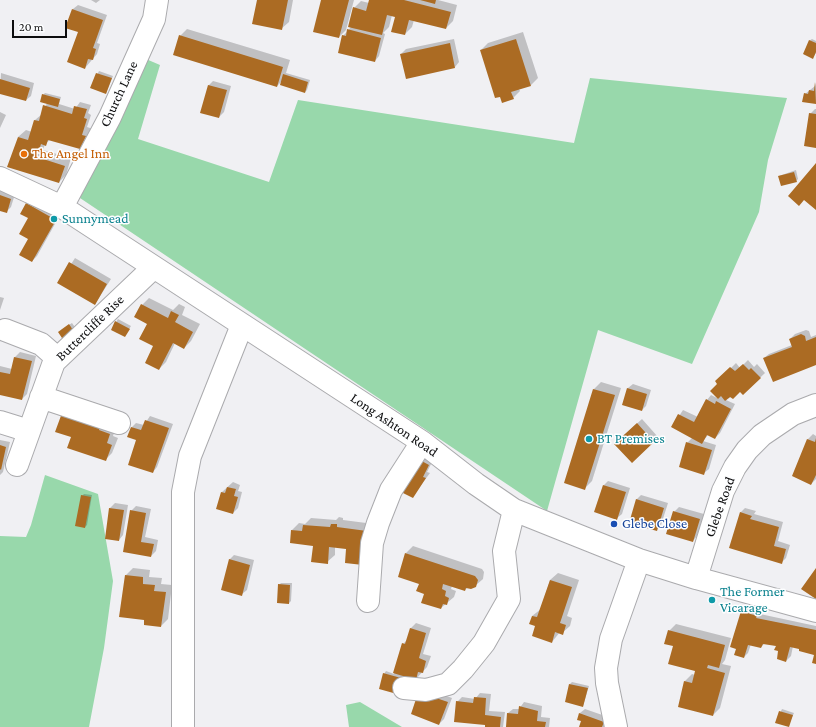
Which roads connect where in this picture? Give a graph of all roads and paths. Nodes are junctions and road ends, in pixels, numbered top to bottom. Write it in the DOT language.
graph roads {
  1 [pos="157,0"];
  2 [pos="0,178"];
  3 [pos="62,207"];
  4 [pos="153,268"];
  5 [pos="242,325"];
  6 [pos="5,330"];
  7 [pos="58,358"];
  8 [pos="40,397"];
  9 [pos="816,405"];
  10 [pos="0,422"];
  11 [pos="119,423"];
  12 [pos="29,431"];
  13 [pos="422,442"];
  14 [pos="17,465"];
  15 [pos="514,510"];
  16 [pos="639,560"];
  17 [pos="696,578"];
  18 [pos="368,601"];
  19 [pos="816,611"];
  20 [pos="404,688"];
  21 [pos="183,727"];
  22 [pos="616,727"];
  1 -- 3 [label="street, Church Lane"];
  2 -- 3 [label="street, Long Ashton Road"];
  3 -- 4 [label="street, Long Ashton Road"];
  4 -- 5 [label="street, Long Ashton Road"];
  4 -- 7 [label="street, Buttercliffe Rise"];
  5 -- 13 [label="street, Long Ashton Road"];
  5 -- 21 [label="street"];
  6 -- 7 [label="street"];
  7 -- 8 [label="street, Buttercliffe Rise"];
  8 -- 11 [label="street"];
  8 -- 12 [label="street, Buttercliffe Rise"];
  9 -- 17 [label="street, Glebe Road"];
  10 -- 12 [label="street"];
  12 -- 14 [label="street, Buttercliffe Rise"];
  13 -- 15 [label="street, Long Ashton Road"];
  13 -- 18 [label="street"];
  15 -- 16 [label="street, Long Ashton Road"];
  15 -- 20 [label="street"];
  16 -- 17 [label="street, Long Ashton Road"];
  16 -- 22 [label="street"];
  17 -- 19 [label="street, Long Ashton Road"];
}
